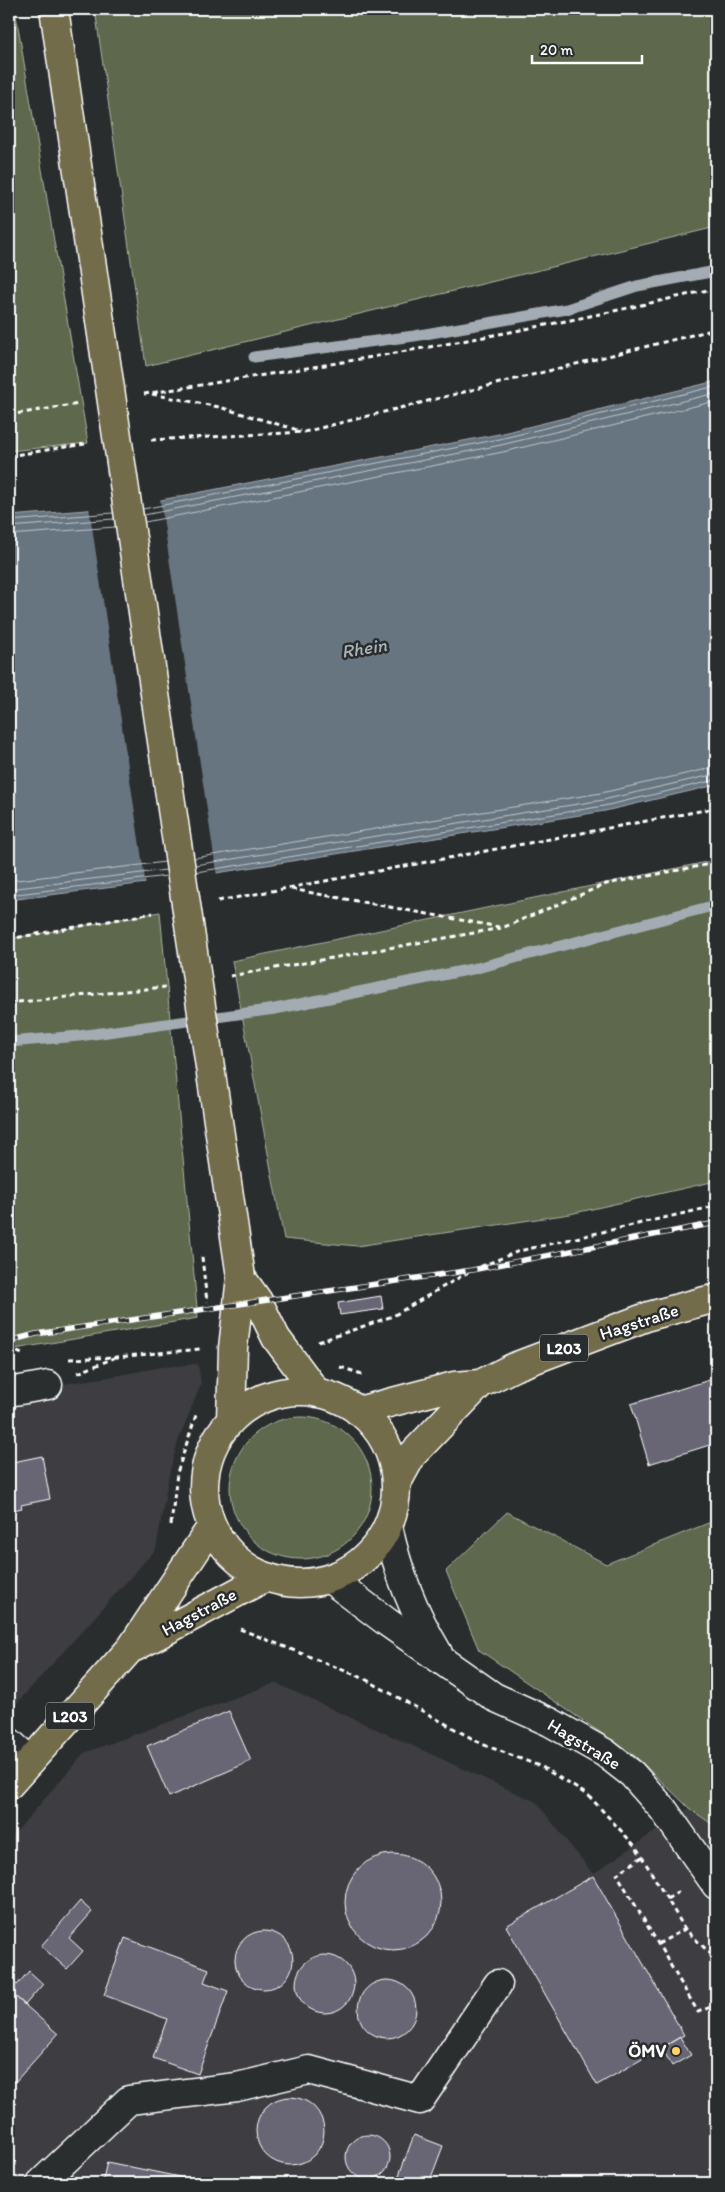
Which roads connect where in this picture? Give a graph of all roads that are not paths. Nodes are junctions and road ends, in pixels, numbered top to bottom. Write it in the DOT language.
graph roads {
  1 [pos="54,9"];
  2 [pos="241,1277"];
  3 [pos="716,1298"];
  4 [pos="480,1384"];
  5 [pos="48,1385"];
  6 [pos="9,1392"];
  7 [pos="317,1393"];
  8 [pos="358,1411"];
  9 [pos="231,1420"];
  10 [pos="396,1484"];
  11 [pos="212,1526"];
  12 [pos="388,1526"];
  13 [pos="266,1577"];
  14 [pos="330,1578"];
  15 [pos="131,1648"];
  16 [pos="441,1658"];
  17 [pos="9,1742"];
  18 [pos="30,1761"];
  19 [pos="9,1784"];
  20 [pos="716,1885"];
  21 [pos="498,1984"];
  22 [pos="40,2183"];
  1 -- 2 [label="main road, bridge"];
  2 -- 7 [label="main road"];
  2 -- 9 [label="main road"];
  3 -- 4 [label="main road, Hagstraße / L203"];
  4 -- 8 [label="main road, Hagstraße / L203"];
  4 -- 10 [label="main road, Hagstraße / L203"];
  5 -- 6 [label="street"];
  7 -- 8 [label="main road, Hagstraße / L203"];
  7 -- 9 [label="main road, Hagstraße / L203"];
  8 -- 10 [label="main road, Hagstraße / L203"];
  9 -- 11 [label="main road, Hagstraße / L203"];
  10 -- 12 [label="main road, Hagstraße / L203"];
  11 -- 13 [label="main road, Hagstraße / L203"];
  11 -- 15 [label="main road, Hagstraße / L203"];
  12 -- 14 [label="main road, Hagstraße / L203"];
  12 -- 16 [label="street, Hagstraße"];
  13 -- 14 [label="main road, Hagstraße / L203"];
  13 -- 15 [label="main road, Hagstraße / L203"];
  14 -- 16 [label="street, Hagstraße"];
  15 -- 18 [label="main road, Hagstraße / L203"];
  16 -- 20 [label="street, Hagstraße"];
  17 -- 18 [label="street"];
  18 -- 19 [label="main road, Hagstraße / L203"];
  21 -- 22 [label="street"];
}
